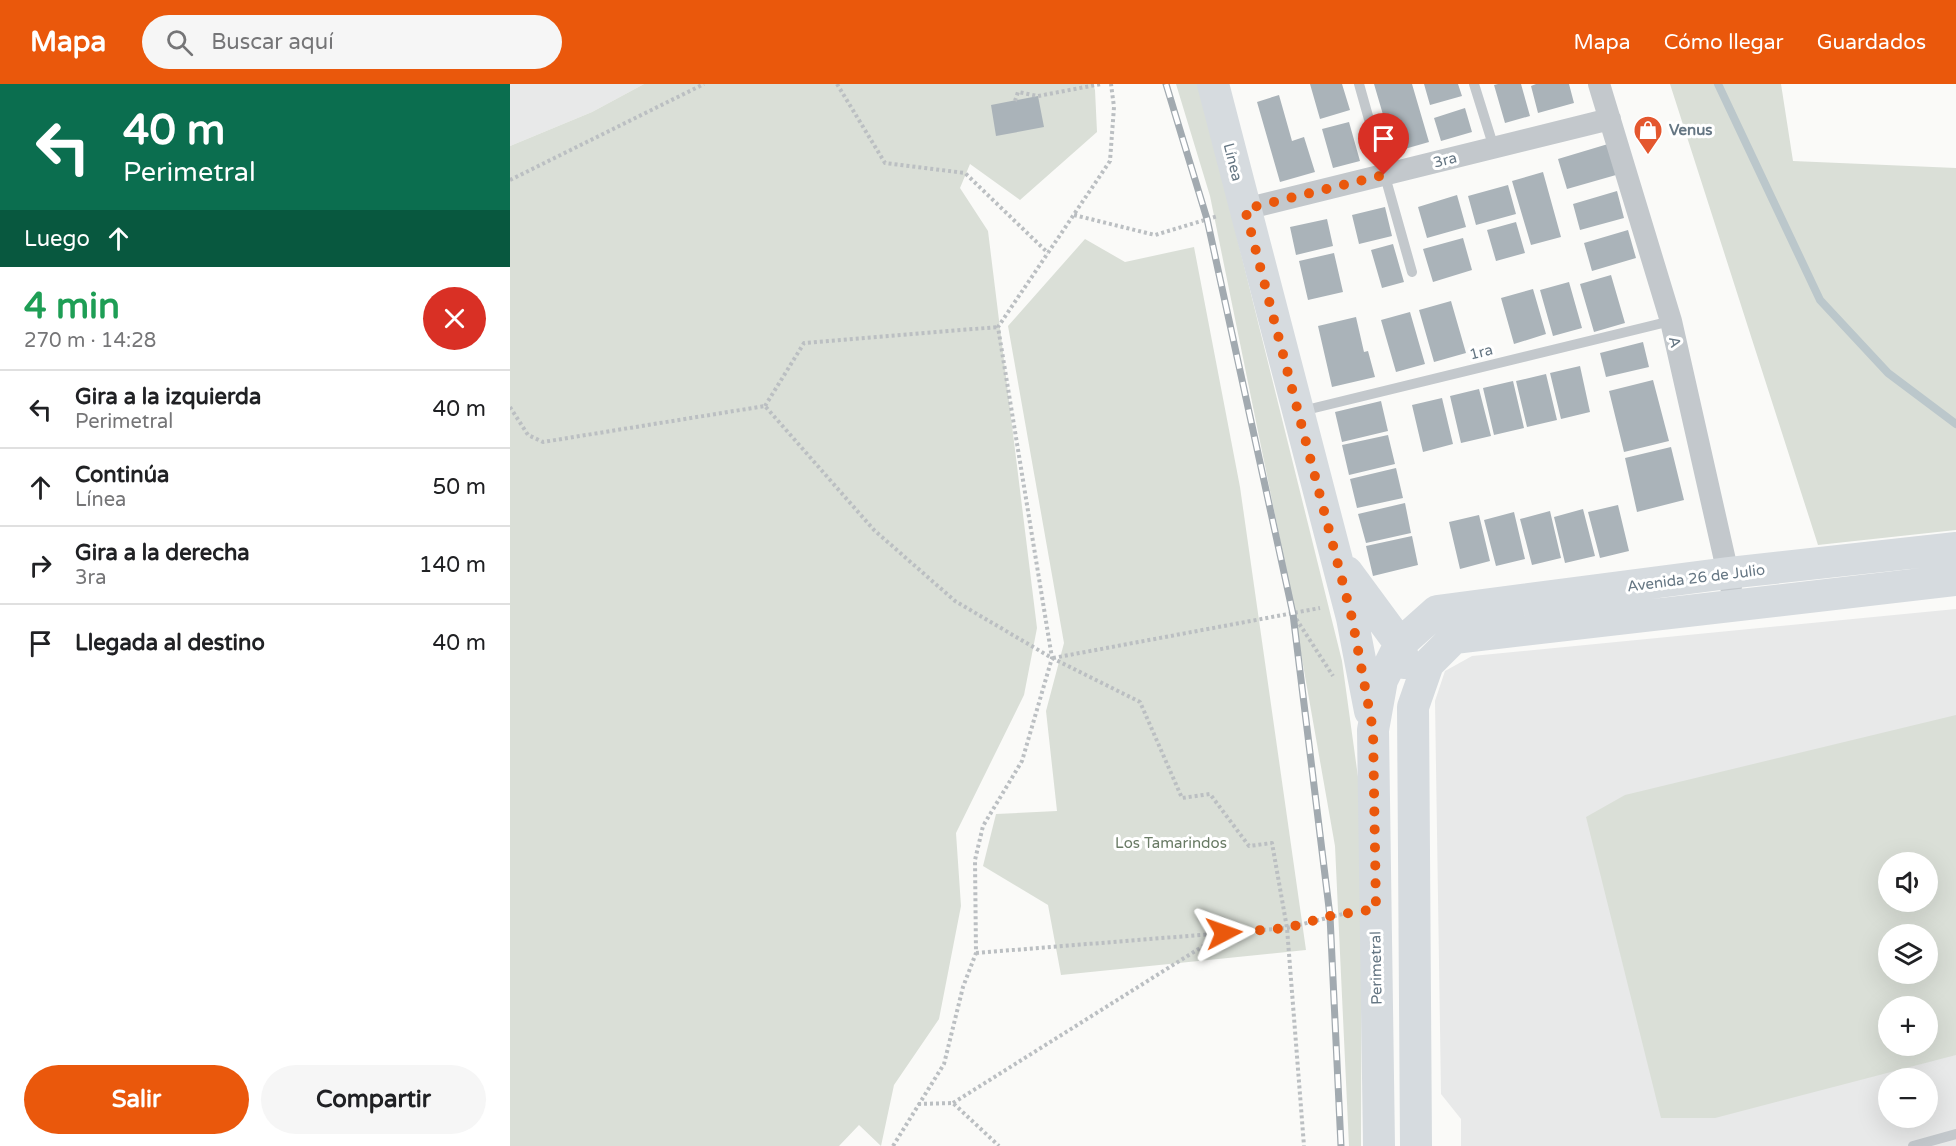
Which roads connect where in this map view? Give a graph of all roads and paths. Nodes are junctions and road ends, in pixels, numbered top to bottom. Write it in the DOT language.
graph roads {
  1 [pos="704,84"];
  2 [pos="837,84"];
  3 [pos="1101,84"];
  4 [pos="1111,84"];
  5 [pos="1213,84"];
  6 [pos="1359,84"];
  7 [pos="1474,84"];
  8 [pos="1599,84"];
  9 [pos="1015,101"];
  10 [pos="1610,119"];
  11 [pos="1494,148"];
  12 [pos="1384,175"];
  13 [pos="510,180"];
  14 [pos="1245,209"];
  15 [pos="1074,215"];
  16 [pos="1048,253"];
  17 [pos="1412,272"];
  18 [pos="1671,321"];
  19 [pos="998,327"];
  20 [pos="765,406"];
  21 [pos="510,407"];
  22 [pos="1299,412"];
  23 [pos="1956,548"];
  24 [pos="1728,573"];
  25 [pos="1956,580"];
  26 [pos="1735,606"];
  27 [pos="1437,611"];
  28 [pos="1361,613"];
  29 [pos="1454,638"];
  30 [pos="1400,644"];
  31 [pos="1052,658"];
  32 [pos="1413,707"];
  33 [pos="1373,730"];
  34 [pos="1376,909"];
  35 [pos="1287,928"];
  36 [pos="1224,933"];
  37 [pos="976,953"];
  38 [pos="953,1103"];
  39 [pos="918,1104"];
  40 [pos="1956,1134"];
  41 [pos="893,1146"];
  42 [pos="999,1146"];
  43 [pos="1304,1146"];
  44 [pos="1379,1146"];
  45 [pos="1416,1146"];
  46 [pos="1913,1146"];
  1 -- 13 [label="path"];
  2 -- 16 [label="path"];
  3 -- 9 [label="path"];
  4 -- 15 [label="path"];
  5 -- 14 [label="main road, Línea"];
  6 -- 12 [label="lane"];
  7 -- 11 [label="lane"];
  8 -- 10 [label="street, A"];
  10 -- 11 [label="street, 3ra"];
  10 -- 18 [label="street, A"];
  11 -- 12 [label="street, 3ra"];
  12 -- 14 [label="street, 3ra"];
  12 -- 17 [label="lane"];
  14 -- 15 [label="path"];
  14 -- 22 [label="main road, Línea"];
  15 -- 16 [label="path"];
  16 -- 19 [label="path"];
  18 -- 22 [label="lane, 1ra"];
  18 -- 24 [label="street, A"];
  19 -- 20 [label="path"];
  19 -- 31 [label="path"];
  20 -- 21 [label="path"];
  20 -- 31 [label="path"];
  22 -- 28 [label="main road, Línea"];
  23 -- 24 [label="main road, Avenida 26 de Julio"];
  24 -- 26 [label="street, A"];
  24 -- 27 [label="main road, Avenida 26 de Julio"];
  25 -- 26 [label="main road, Avenida 26 de Julio"];
  26 -- 29 [label="main road, Avenida 26 de Julio"];
  27 -- 28 [label="main road, Avenida 26 de Julio"];
  27 -- 30 [label="main road"];
  28 -- 30 [label="main road"];
  28 -- 31 [label="path"];
  28 -- 33 [label="main road"];
  29 -- 30 [label="main road, Avenida 26 de Julio"];
  29 -- 32 [label="main road"];
  30 -- 32 [label="main road"];
  30 -- 33 [label="main road, Perimetral"];
  31 -- 35 [label="path"];
  31 -- 37 [label="path"];
  32 -- 45 [label="main road"];
  33 -- 34 [label="main road, Perimetral"];
  34 -- 35 [label="path"];
  34 -- 44 [label="main road, Perimetral"];
  35 -- 36 [label="path"];
  35 -- 43 [label="path"];
  36 -- 37 [label="path"];
  36 -- 38 [label="path"];
  37 -- 39 [label="path"];
  38 -- 39 [label="path"];
  38 -- 42 [label="path"];
  39 -- 41 [label="path"];
  40 -- 46 [label="lane"];
}
